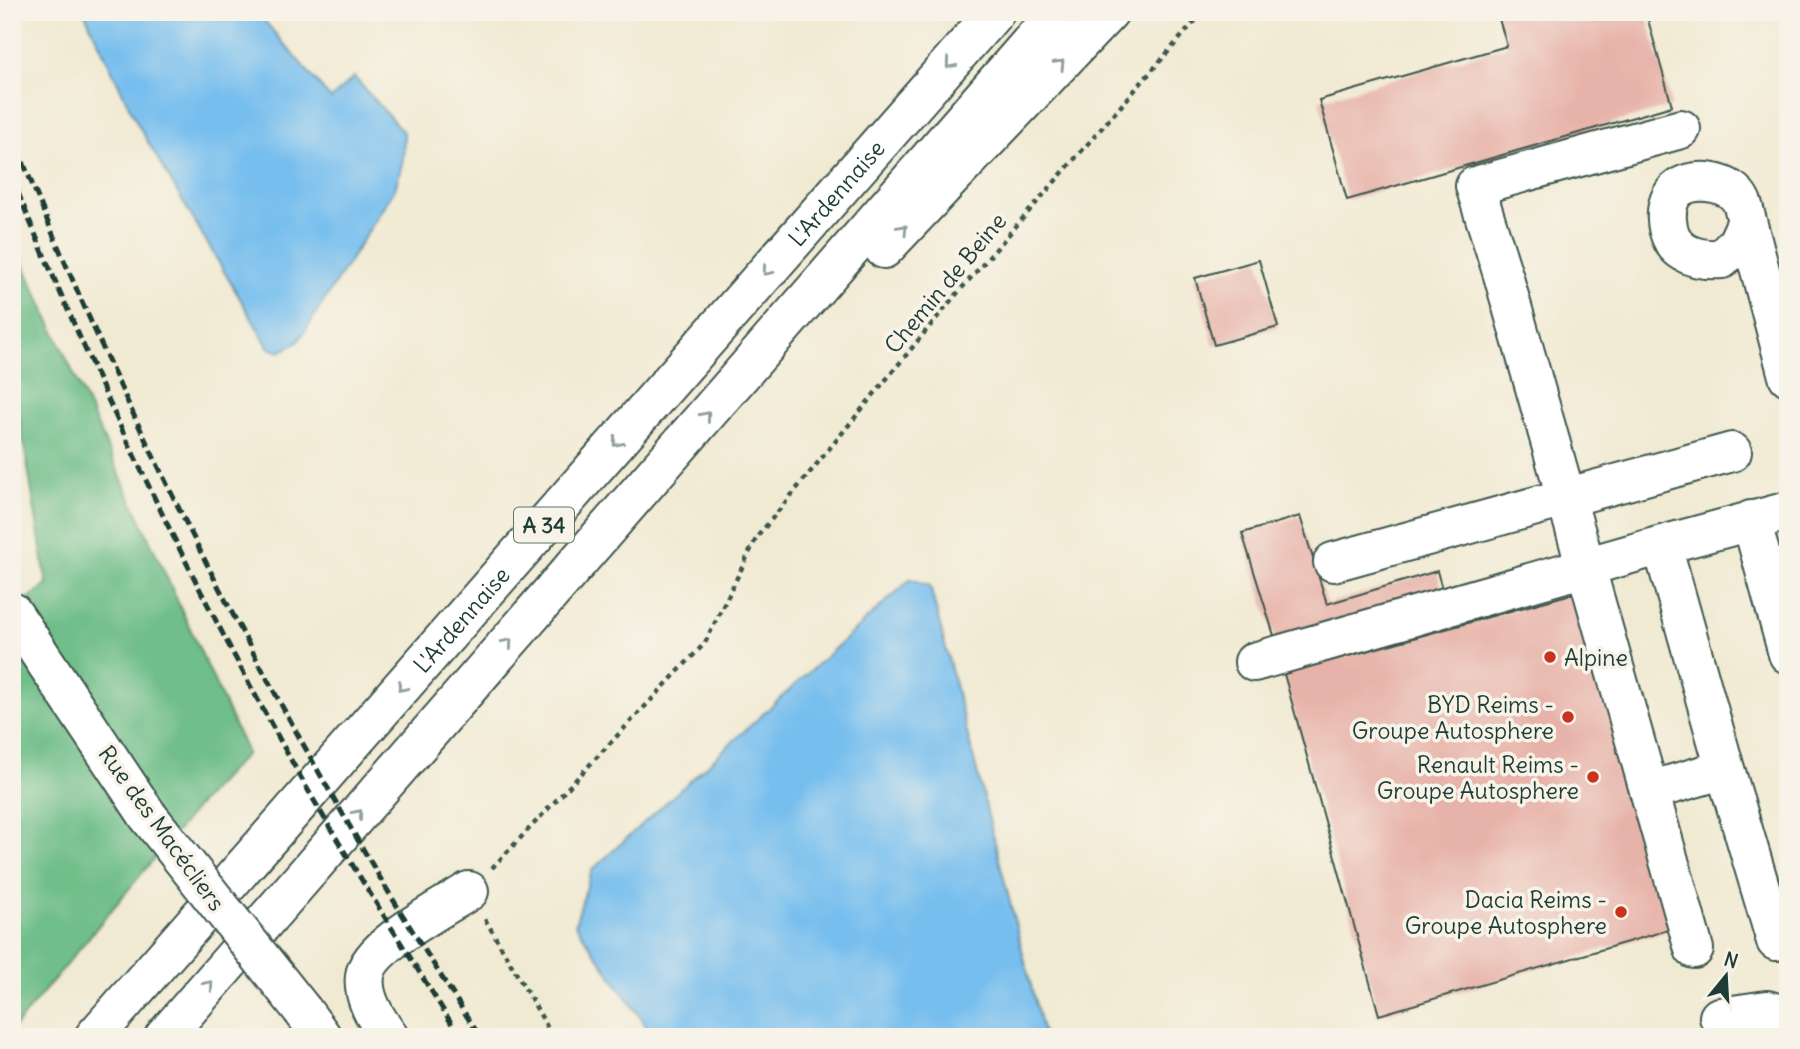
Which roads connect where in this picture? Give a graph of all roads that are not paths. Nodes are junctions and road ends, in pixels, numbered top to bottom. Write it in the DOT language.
graph roads {
  1 [pos="995,12"];
  2 [pos="1057,12"];
  3 [pos="1110,12"];
  4 [pos="1681,128"];
  5 [pos="1747,221"];
  6 [pos="810,298"];
  7 [pos="1788,376"];
  8 [pos="1732,452"];
  9 [pos="1566,497"];
  10 [pos="1788,511"];
  11 [pos="1751,520"];
  12 [pos="1662,545"];
  13 [pos="1333,562"];
  14 [pos="1585,565"];
  15 [pos="12,612"];
  16 [pos="1788,654"];
  17 [pos="1254,662"];
  18 [pos="1725,769"];
  19 [pos="1649,791"];
  20 [pos="469,891"];
  21 [pos="1776,941"];
  22 [pos="1693,949"];
  23 [pos="1788,1016"];
  24 [pos="1719,1017"];
  25 [pos="312,1024"];
  26 [pos="94,1037"];
  27 [pos="164,1037"];
  28 [pos="389,1037"];
  1 -- 26 [label="main road, L'Ardennaise / A 34, one-way"];
  2 -- 6 [label="main road, A 34"];
  6 -- 3 [label="main road, one-way"];
  4 -- 9 [label="main road"];
  5 -- 7 [label="main road"];
  27 -- 6 [label="main road, A 34, one-way"];
  8 -- 9 [label="main road"];
  9 -- 13 [label="main road"];
  9 -- 14 [label="main road"];
  10 -- 11 [label="main road"];
  11 -- 12 [label="main road"];
  11 -- 16 [label="main road"];
  12 -- 14 [label="main road"];
  12 -- 18 [label="main road"];
  14 -- 17 [label="main road"];
  14 -- 19 [label="main road"];
  15 -- 25 [label="main road, Rue des Macécliers, bridge"];
  18 -- 19 [label="main road"];
  18 -- 21 [label="main road"];
  19 -- 22 [label="main road"];
  20 -- 28 [label="main road"];
  23 -- 24 [label="main road"];
}
